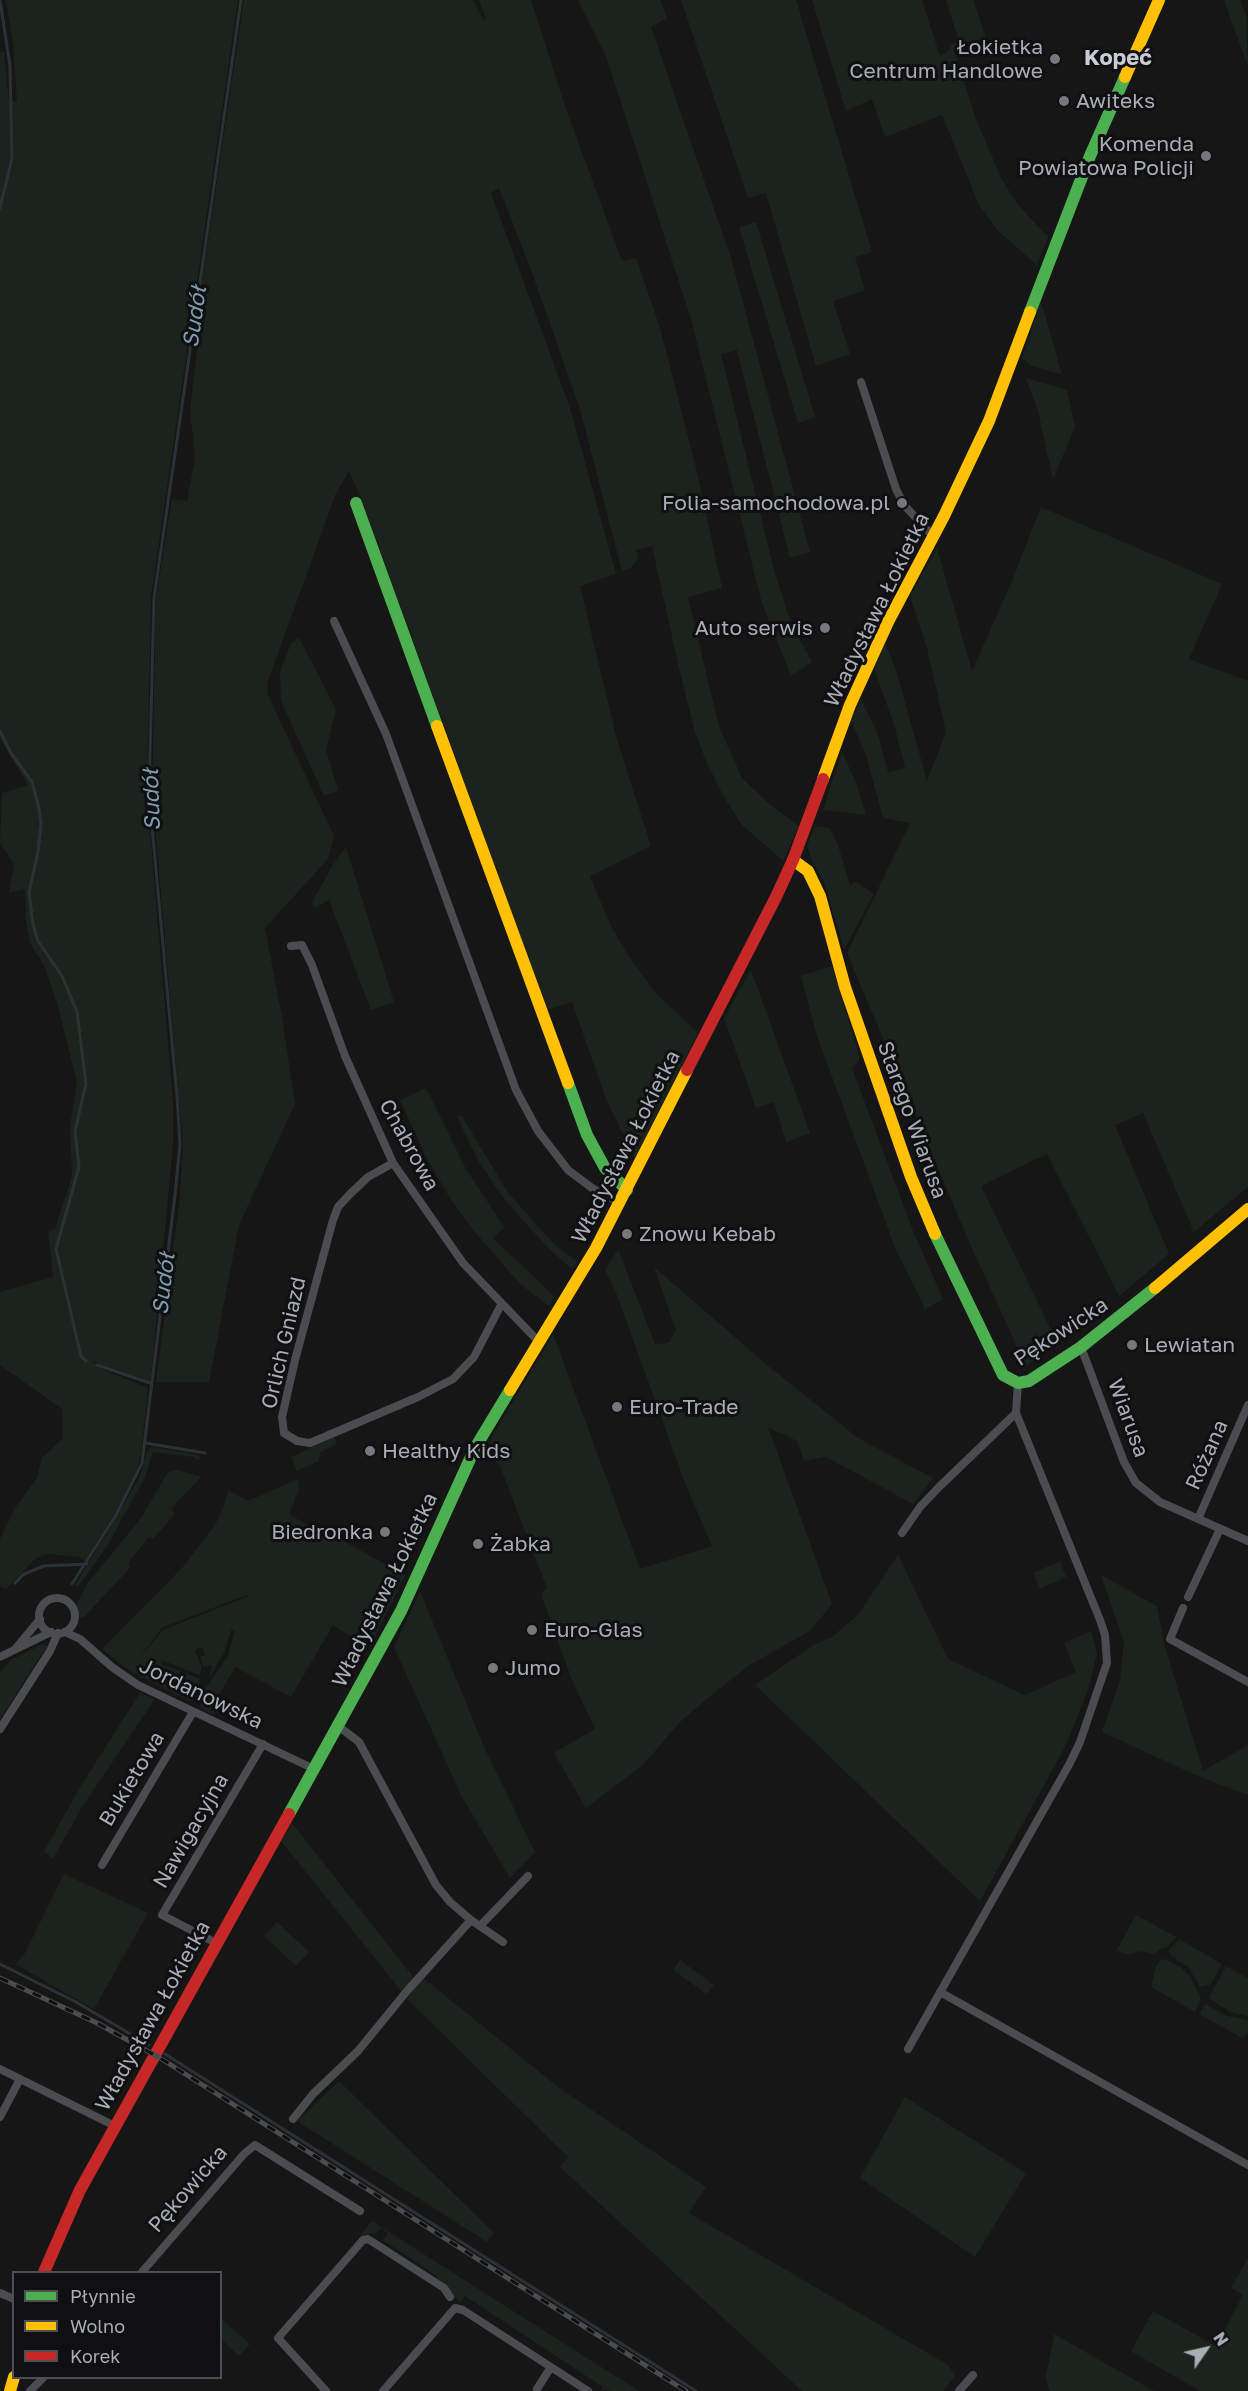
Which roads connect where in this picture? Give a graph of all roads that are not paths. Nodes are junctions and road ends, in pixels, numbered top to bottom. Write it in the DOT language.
graph roads {
  1 [pos="1159,0"];
  2 [pos="861,382"];
  3 [pos="356,503"];
  4 [pos="933,536"];
  5 [pos="333,621"];
  6 [pos="794,860"];
  7 [pos="291,946"];
  8 [pos="393,1163"];
  9 [pos="627,1190"];
  10 [pos="620,1203"];
  11 [pos="1245,1216"];
  12 [pos="501,1305"];
  13 [pos="539,1342"];
  14 [pos="1081,1347"];
  15 [pos="1018,1383"];
  16 [pos="1248,1405"];
  17 [pos="1016,1413"];
  18 [pos="1198,1519"];
  19 [pos="1220,1529"];
  20 [pos="902,1533"];
  21 [pos="1248,1541"];
  22 [pos="1188,1598"];
  23 [pos="1184,1608"];
  24 [pos="40,1619"];
  25 [pos="73,1624"];
  26 [pos="58,1632"];
  27 [pos="80,1639"];
  28 [pos="15,1649"];
  29 [pos="0,1657"];
  30 [pos="1248,1682"];
  31 [pos="193,1712"];
  32 [pos="338,1726"];
  33 [pos="0,1729"];
  34 [pos="263,1744"];
  35 [pos="314,1769"];
  36 [pos="102,1865"];
  37 [pos="528,1876"];
  38 [pos="471,1920"];
  39 [pos="480,1926"];
  40 [pos="503,1942"];
  41 [pos="216,1943"];
  42 [pos="940,1992"];
  43 [pos="908,2049"];
  44 [pos="0,2069"];
  45 [pos="20,2079"];
  46 [pos="0,2117"];
  47 [pos="292,2119"];
  48 [pos="115,2126"];
  49 [pos="1248,2166"];
  50 [pos="360,2211"];
  51 [pos="44,2271"];
  52 [pos="143,2271"];
  53 [pos="450,2297"];
  54 [pos="551,2367"];
  55 [pos="973,2375"];
  56 [pos="42,2379"];
  57 [pos="537,2389"];
  58 [pos="30,2391"];
  59 [pos="326,2391"];
  60 [pos="383,2391"];
  61 [pos="588,2391"];
  62 [pos="959,2391"];
  1 -- 4 [label="street, Władysława Łokietka"];
  2 -- 4 [label="street"];
  3 -- 9 [label="street"];
  4 -- 6 [label="street, Władysława Łokietka"];
  5 -- 10 [label="street"];
  6 -- 9 [label="street, Władysława Łokietka"];
  6 -- 15 [label="street, Starego Wiarusa"];
  7 -- 8 [label="street, Chabrowa"];
  8 -- 12 [label="street, Chabrowa"];
  8 -- 12 [label="street, Orlich Gniazd"];
  9 -- 10 [label="street, Władysława Łokietka"];
  10 -- 13 [label="street, Władysława Łokietka"];
  11 -- 14 [label="street, Pękowicka"];
  12 -- 13 [label="street, Chabrowa"];
  13 -- 32 [label="street, Władysława Łokietka"];
  14 -- 15 [label="street, Pękowicka"];
  14 -- 18 [label="street, Wiarusa"];
  15 -- 17 [label="street, Pękowicka"];
  16 -- 18 [label="street, Różana"];
  17 -- 20 [label="street"];
  17 -- 42 [label="street"];
  18 -- 19 [label="street, Wiarusa"];
  19 -- 21 [label="street, Wiarusa"];
  19 -- 22 [label="street"];
  23 -- 30 [label="street"];
  24 -- 25 [label="street"];
  24 -- 26 [label="street"];
  24 -- 28 [label="street"];
  25 -- 26 [label="street"];
  25 -- 27 [label="street"];
  26 -- 27 [label="street"];
  26 -- 28 [label="street"];
  26 -- 33 [label="street"];
  27 -- 31 [label="street, Jordanowska"];
  28 -- 29 [label="street"];
  31 -- 34 [label="street, Jordanowska"];
  31 -- 36 [label="street, Bukietowa"];
  32 -- 35 [label="street, Władysława Łokietka"];
  32 -- 38 [label="street"];
  34 -- 35 [label="street, Jordanowska"];
  34 -- 41 [label="street, Nawigacyjna"];
  35 -- 41 [label="street, Władysława Łokietka"];
  37 -- 39 [label="street"];
  38 -- 39 [label="street"];
  38 -- 47 [label="street"];
  39 -- 40 [label="street"];
  41 -- 48 [label="street, Władysława Łokietka"];
  42 -- 43 [label="street"];
  42 -- 49 [label="street"];
  44 -- 45 [label="street"];
  45 -- 46 [label="street"];
  45 -- 48 [label="street"];
  48 -- 51 [label="street, Władysława Łokietka"];
  50 -- 52 [label="street, Pękowicka"];
  53 -- 59 [label="street"];
  54 -- 57 [label="street"];
  54 -- 60 [label="street"];
  54 -- 61 [label="street"];
  55 -- 62 [label="street"];
  56 -- 58 [label="street"];
}
